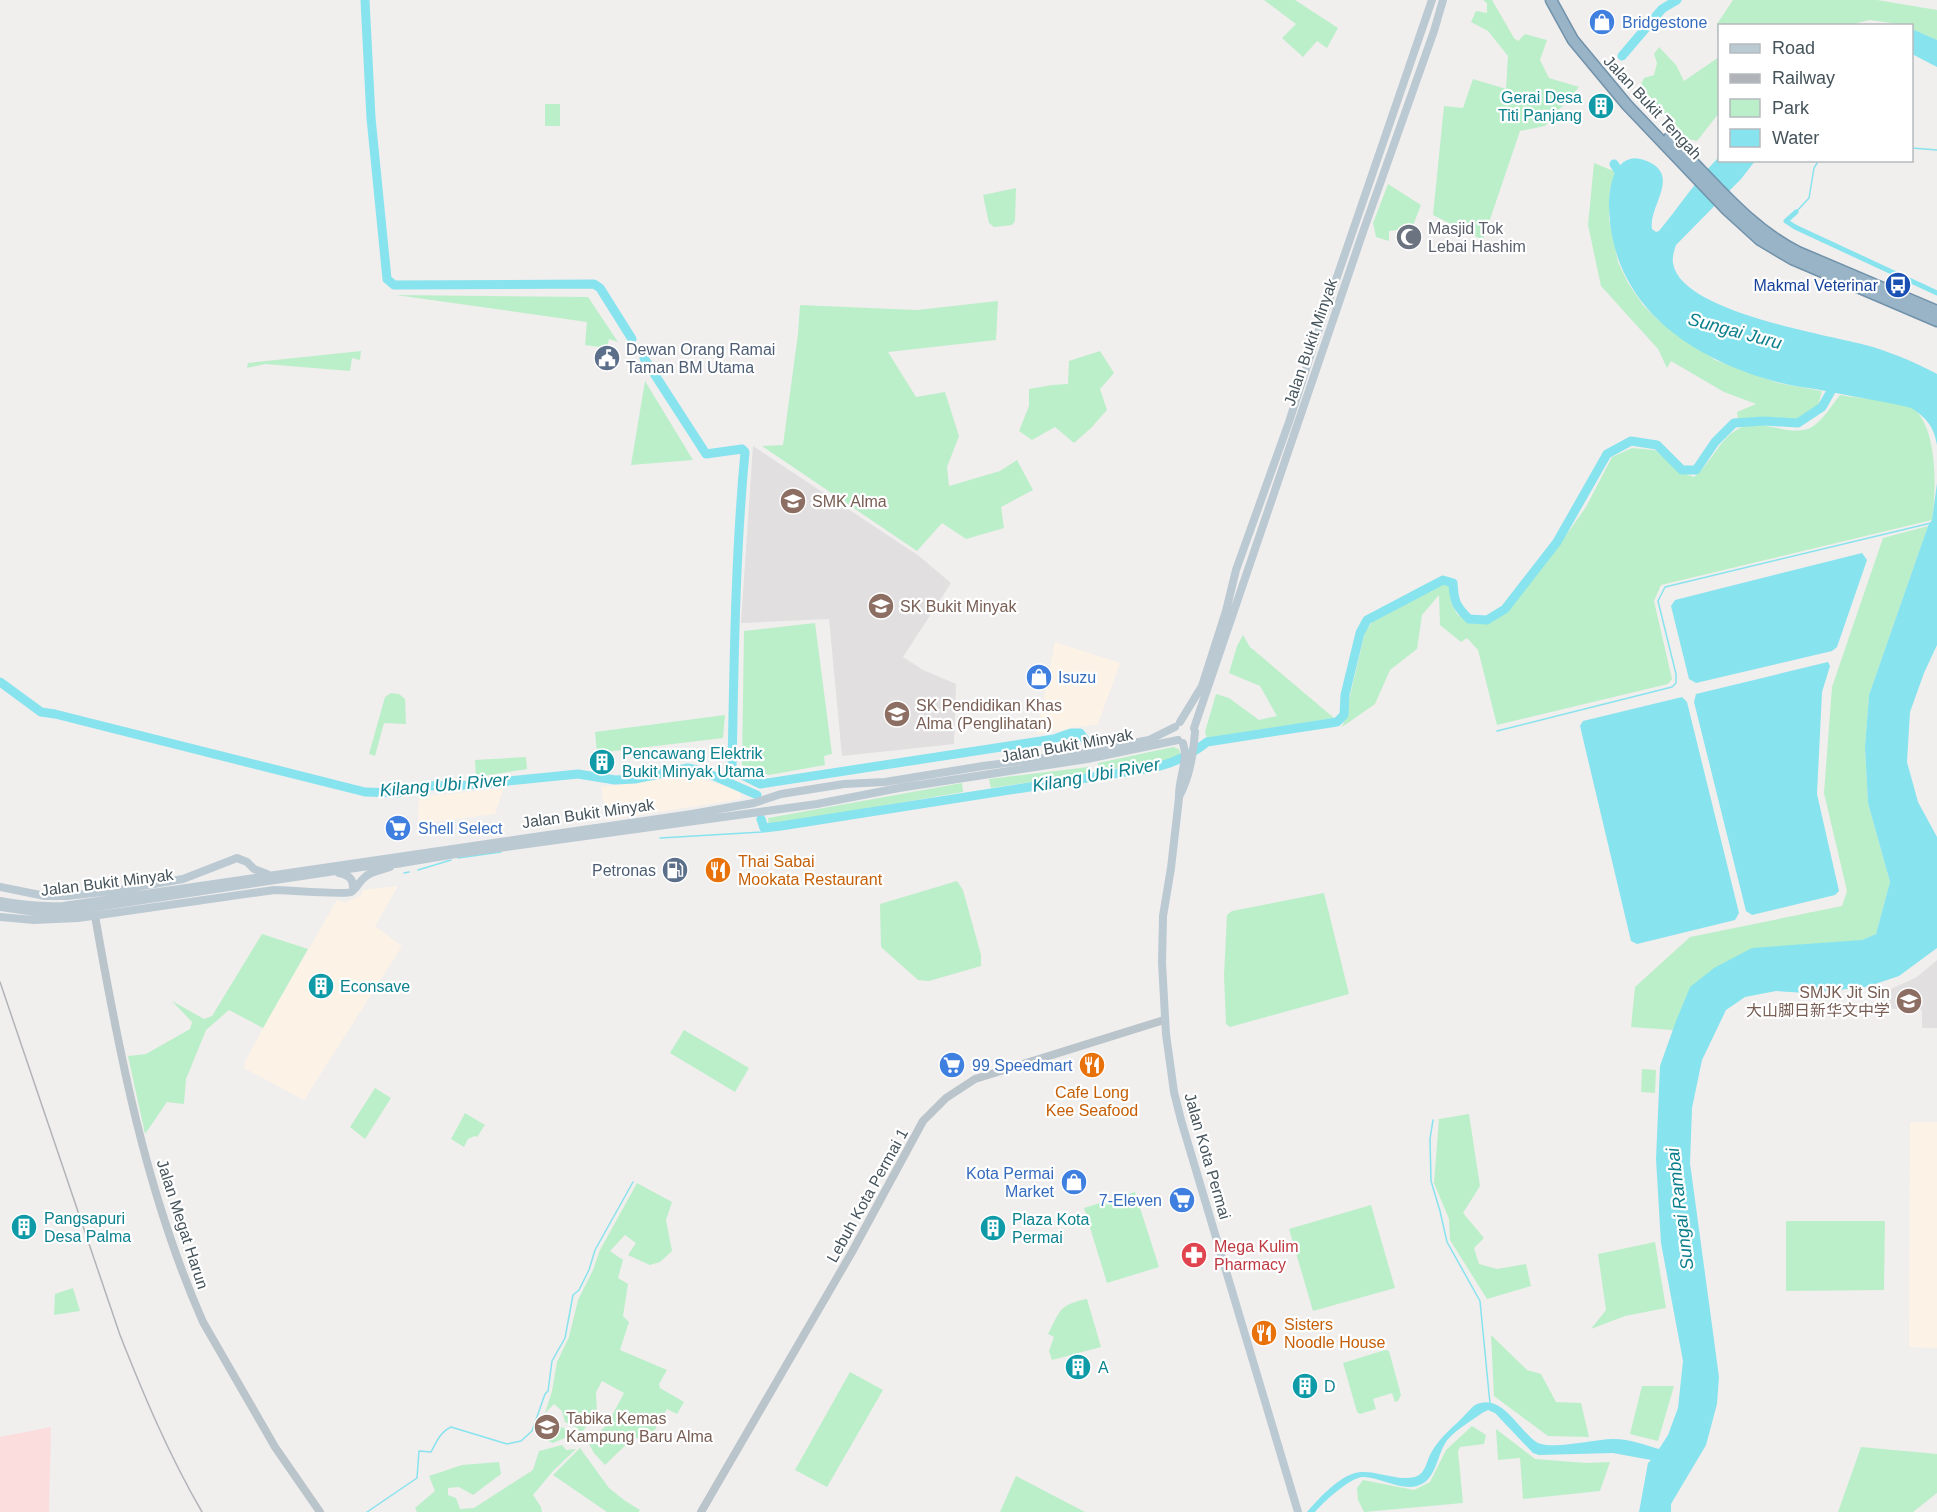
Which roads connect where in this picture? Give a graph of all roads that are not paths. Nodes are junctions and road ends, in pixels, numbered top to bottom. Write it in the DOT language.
graph roads {
  1 [pos="1432,0"];
  2 [pos="1443,0"];
  3 [pos="1551,0"];
  4 [pos="1559,0"];
  5 [pos="1387,134"];
  6 [pos="1397,135"];
  7 [pos="1383,146"];
  8 [pos="1392,149"];
  9 [pos="1697,171"];
  10 [pos="1730,206"];
  11 [pos="1937,311"];
  12 [pos="1937,321"];
  13 [pos="1178,724"];
  14 [pos="1195,730"];
  15 [pos="1185,745"];
  16 [pos="860,784"];
  17 [pos="846,798"];
  18 [pos="754,803"];
  19 [pos="754,813"];
  20 [pos="242,859"];
  21 [pos="396,864"];
  22 [pos="334,872"];
  23 [pos="271,875"];
  24 [pos="223,885"];
  25 [pos="0,887"];
  26 [pos="353,890"];
  27 [pos="0,901"];
  28 [pos="0,907"];
  29 [pos="95,916"];
  30 [pos="0,917"];
  31 [pos="1164,1020"];
  32 [pos="1298,1510"];
  33 [pos="320,1512"];
  34 [pos="701,1512"];
  1 -- 5 [label="main road, Jalan Bukit Minyak"];
  2 -- 6 [label="main road, Jalan Bukit Minyak"];
  3 -- 9 [label="highway, Jalan Bukit Tengah"];
  4 -- 9 [label="highway, Jalan Bukit Tengah"];
  5 -- 6 [label="main road"];
  5 -- 7 [label="main road, Jalan Bukit Minyak"];
  6 -- 8 [label="main road, Jalan Bukit Minyak"];
  7 -- 8 [label="main road"];
  7 -- 13 [label="main road, Jalan Bukit Minyak"];
  8 -- 14 [label="main road, Jalan Bukit Minyak"];
  9 -- 10 [label="highway, Jalan Bukit Tengah"];
  10 -- 11 [label="highway, Jalan Bukit Tengah"];
  10 -- 12 [label="highway, Jalan Bukit Tengah"];
  13 -- 14 [label="main road"];
  13 -- 15 [label="main road"];
  13 -- 16 [label="main road, Jalan Bukit Minyak"];
  14 -- 15 [label="main road, Jalan Kota Permai"];
  15 -- 17 [label="main road, Jalan Bukit Minyak"];
  15 -- 31 [label="main road, Jalan Kota Permai"];
  16 -- 17 [label="main road"];
  16 -- 18 [label="main road, Jalan Bukit Minyak"];
  17 -- 19 [label="main road, Jalan Bukit Minyak"];
  18 -- 19 [label="main road"];
  18 -- 23 [label="main road, Jalan Bukit Minyak"];
  19 -- 21 [label="main road, Jalan Bukit Minyak"];
  20 -- 23 [label="main road"];
  20 -- 24 [label="main road"];
  20 -- 25 [label="main road"];
  21 -- 22 [label="main road, Jalan Bukit Minyak"];
  21 -- 26 [label="main road"];
  22 -- 24 [label="main road, Jalan Bukit Minyak"];
  22 -- 26 [label="main road"];
  23 -- 24 [label="main road, Jalan Bukit Minyak"];
  24 -- 27 [label="main road, Jalan Bukit Minyak"];
  24 -- 28 [label="main road, Jalan Bukit Minyak"];
  26 -- 29 [label="main road"];
  29 -- 30 [label="main road"];
  29 -- 33 [label="street, Jalan Megat Harun"];
  31 -- 32 [label="main road, Jalan Kota Permai"];
  31 -- 34 [label="street, Lebuh Kota Permai 1"];
}
